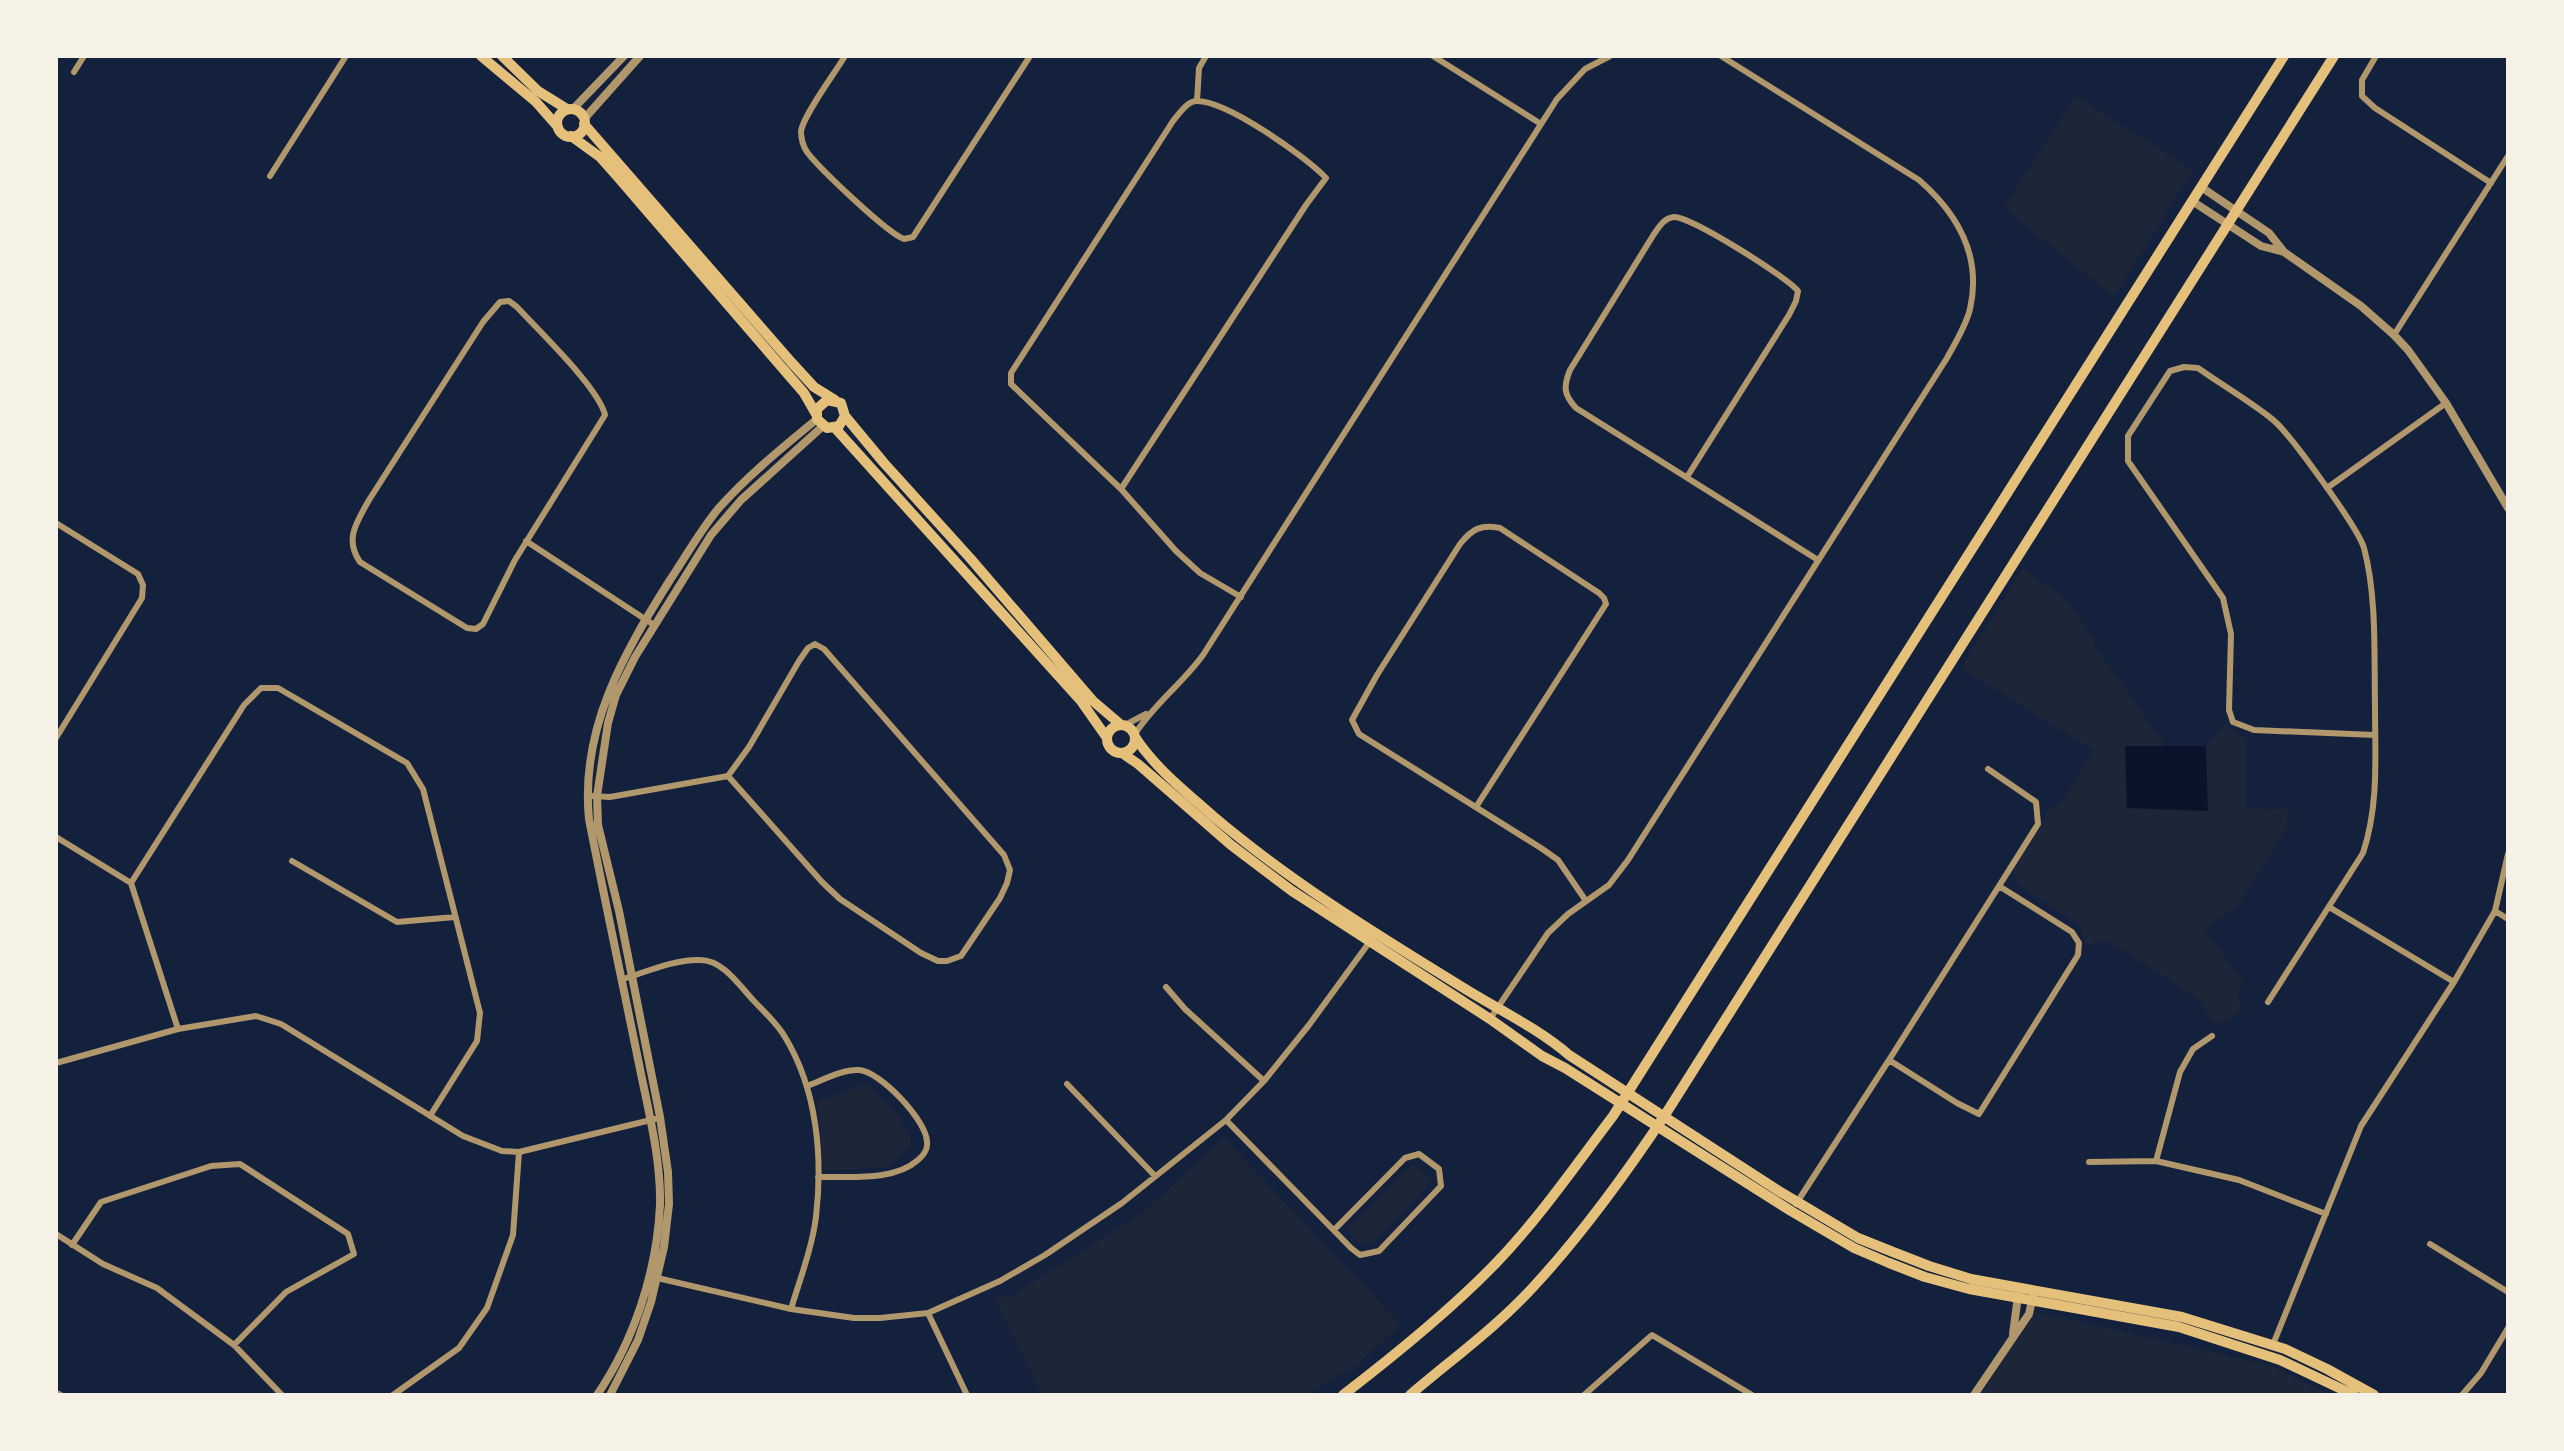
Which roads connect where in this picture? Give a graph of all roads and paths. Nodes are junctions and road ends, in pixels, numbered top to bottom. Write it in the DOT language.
graph roads {
  1 [pos="84,56"];
  2 [pos="346,56"];
  3 [pos="481,56"];
  4 [pos="502,56"];
  5 [pos="624,56"];
  6 [pos="640,56"];
  7 [pos="845,56"];
  8 [pos="1030,56"];
  9 [pos="1206,56"];
  10 [pos="1433,56"];
  11 [pos="1610,56"];
  12 [pos="1721,56"];
  13 [pos="2284,56"];
  14 [pos="2334,56"];
  15 [pos="2375,56"];
  16 [pos="74,72"];
  17 [pos="1197,101"];
  18 [pos="570,109"];
  19 [pos="584,122"];
  20 [pos="1541,124"];
  21 [pos="558,127"];
  22 [pos="571,136"];
  23 [pos="2508,156"];
  24 [pos="270,176"];
  25 [pos="2491,183"];
  26 [pos="2201,187"];
  27 [pos="2192,201"];
  28 [pos="2236,210"];
  29 [pos="2227,223"];
  30 [pos="2284,252"];
  31 [pos="2394,335"];
  32 [pos="837,400"];
  33 [pos="2446,403"];
  34 [pos="845,416"];
  35 [pos="819,420"];
  36 [pos="835,428"];
  37 [pos="1687,477"];
  38 [pos="2328,488"];
  39 [pos="1121,489"];
  40 [pos="2508,509"];
  41 [pos="56,523"];
  42 [pos="526,541"];
  43 [pos="1818,560"];
  44 [pos="1241,597"];
  45 [pos="645,620"];
  46 [pos="654,625"];
  47 [pos="1148,713"];
  48 [pos="1122,725"];
  49 [pos="2375,735"];
  50 [pos="1135,736"];
  51 [pos="56,738"];
  52 [pos="1107,738"];
  53 [pos="1122,753"];
  54 [pos="1988,769"];
  55 [pos="728,776"];
  56 [pos="592,796"];
  57 [pos="1476,807"];
  58 [pos="56,837"];
  59 [pos="2508,854"];
  60 [pos="292,861"];
  61 [pos="131,883"];
  62 [pos="1999,887"];
  63 [pos="1586,901"];
  64 [pos="2329,907"];
  65 [pos="2495,911"];
  66 [pos="455,917"];
  67 [pos="2508,919"];
  68 [pos="1373,937"];
  69 [pos="627,978"];
  70 [pos="2454,982"];
  71 [pos="1166,987"];
  72 [pos="2268,1002"];
  73 [pos="1497,1009"];
  74 [pos="1490,1019"];
  75 [pos="178,1029"];
  76 [pos="2212,1036"];
  77 [pos="1889,1060"];
  78 [pos="56,1063"];
  79 [pos="1264,1081"];
  80 [pos="1067,1084"];
  81 [pos="807,1086"];
  82 [pos="1629,1092"];
  83 [pos="1621,1103"];
  84 [pos="1665,1115"];
  85 [pos="430,1116"];
  86 [pos="660,1117"];
  87 [pos="650,1120"];
  88 [pos="1226,1120"];
  89 [pos="1658,1125"];
  90 [pos="519,1152"];
  91 [pos="2156,1161"];
  92 [pos="2090,1162"];
  93 [pos="1155,1176"];
  94 [pos="818,1177"];
  95 [pos="1794,1207"];
  96 [pos="2326,1214"];
  97 [pos="1335,1230"];
  98 [pos="56,1234"];
  99 [pos="2430,1244"];
  100 [pos="72,1245"];
  101 [pos="653,1277"];
  102 [pos="2508,1292"];
  103 [pos="2018,1293"];
  104 [pos="2033,1296"];
  105 [pos="791,1309"];
  106 [pos="928,1313"];
  107 [pos="2508,1328"];
  108 [pos="2013,1334"];
  109 [pos="233,1345"];
  110 [pos="2271,1350"];
  111 [pos="282,1395"];
  112 [pos="393,1395"];
  113 [pos="597,1395"];
  114 [pos="610,1395"];
  115 [pos="967,1395"];
  116 [pos="1343,1395"];
  117 [pos="1410,1395"];
  118 [pos="1584,1395"];
  119 [pos="1752,1395"];
  120 [pos="1974,1395"];
  121 [pos="2354,1395"];
  122 [pos="2374,1395"];
  123 [pos="2462,1395"];
  1 -- 16 [label="street"];
  2 -- 24 [label="street"];
  3 -- 21 [label="main road"];
  4 -- 18 [label="main road"];
  5 -- 18 [label="street"];
  6 -- 19 [label="street"];
  7 -- 8 [label="street"];
  9 -- 17 [label="street"];
  10 -- 20 [label="street"];
  11 -- 20 [label="street"];
  12 -- 43 [label="street"];
  13 -- 26 [label="main road"];
  14 -- 28 [label="main road"];
  15 -- 25 [label="street"];
  17 -- 39 [label="street"];
  17 -- 39 [label="street"];
  18 -- 19 [label="main road"];
  18 -- 21 [label="main road"];
  19 -- 22 [label="main road"];
  19 -- 32 [label="main road"];
  20 -- 44 [label="street"];
  21 -- 22 [label="main road"];
  22 -- 35 [label="main road"];
  23 -- 25 [label="street"];
  25 -- 31 [label="street"];
  26 -- 27 [label="main road"];
  26 -- 28 [label="street"];
  27 -- 29 [label="street"];
  27 -- 82 [label="main road"];
  28 -- 29 [label="main road"];
  28 -- 30 [label="street"];
  29 -- 30 [label="street"];
  29 -- 84 [label="main road"];
  30 -- 31 [label="street"];
  31 -- 33 [label="street"];
  32 -- 34 [label="main road"];
  32 -- 35 [label="main road"];
  33 -- 38 [label="street"];
  33 -- 40 [label="street"];
  34 -- 36 [label="main road"];
  34 -- 48 [label="main road"];
  35 -- 36 [label="main road"];
  35 -- 45 [label="street"];
  35 -- 46 [label="street"];
  36 -- 52 [label="main road"];
  37 -- 37 [label="street"];
  37 -- 43 [label="street"];
  38 -- 49 [label="street"];
  38 -- 49 [label="street"];
  39 -- 44 [label="street"];
  41 -- 51 [label="street"];
  42 -- 42 [label="street"];
  42 -- 45 [label="street"];
  43 -- 63 [label="street"];
  44 -- 47 [label="street"];
  45 -- 46 [label="street"];
  45 -- 56 [label="street"];
  46 -- 56 [label="street"];
  47 -- 48 [label="street"];
  47 -- 50 [label="street"];
  48 -- 50 [label="main road"];
  48 -- 52 [label="main road"];
  49 -- 64 [label="street"];
  50 -- 53 [label="main road"];
  50 -- 68 [label="main road"];
  52 -- 53 [label="main road"];
  53 -- 68 [label="main road"];
  54 -- 62 [label="street"];
  55 -- 55 [label="street"];
  55 -- 56 [label="street"];
  56 -- 69 [label="street"];
  57 -- 57 [label="street"];
  57 -- 63 [label="street"];
  58 -- 61 [label="street"];
  59 -- 65 [label="street"];
  60 -- 66 [label="street"];
  61 -- 66 [label="street"];
  61 -- 75 [label="street"];
  62 -- 77 [label="street"];
  62 -- 77 [label="street"];
  63 -- 73 [label="street"];
  64 -- 70 [label="street"];
  64 -- 72 [label="street"];
  65 -- 67 [label="street"];
  65 -- 70 [label="street"];
  66 -- 85 [label="street"];
  68 -- 73 [label="main road"];
  68 -- 74 [label="main road"];
  68 -- 79 [label="street"];
  69 -- 81 [label="street"];
  69 -- 86 [label="street"];
  69 -- 87 [label="street"];
  70 -- 96 [label="street"];
  71 -- 79 [label="street"];
  73 -- 74 [label="street"];
  73 -- 82 [label="main road"];
  74 -- 83 [label="main road"];
  75 -- 78 [label="street"];
  75 -- 85 [label="street"];
  76 -- 91 [label="street"];
  77 -- 95 [label="street"];
  79 -- 88 [label="street"];
  80 -- 93 [label="street"];
  81 -- 94 [label="street"];
  81 -- 94 [label="street"];
  82 -- 83 [label="main road"];
  82 -- 84 [label="main road"];
  83 -- 89 [label="main road"];
  83 -- 116 [label="main road"];
  84 -- 89 [label="main road"];
  84 -- 95 [label="main road"];
  85 -- 90 [label="street"];
  86 -- 87 [label="street"];
  86 -- 101 [label="street"];
  87 -- 90 [label="street"];
  87 -- 101 [label="street"];
  88 -- 93 [label="street"];
  88 -- 97 [label="street"];
  89 -- 95 [label="main road"];
  89 -- 117 [label="main road"];
  90 -- 112 [label="street"];
  91 -- 92 [label="street"];
  91 -- 96 [label="street"];
  93 -- 106 [label="street"];
  94 -- 105 [label="street"];
  95 -- 103 [label="main road"];
  96 -- 110 [label="street"];
  97 -- 97 [label="street"];
  98 -- 100 [label="street"];
  99 -- 102 [label="street"];
  100 -- 109 [label="street"];
  100 -- 109 [label="street"];
  101 -- 105 [label="street"];
  101 -- 113 [label="street"];
  101 -- 114 [label="street"];
  103 -- 104 [label="main road"];
  103 -- 108 [label="street"];
  104 -- 108 [label="street"];
  104 -- 110 [label="main road"];
  105 -- 106 [label="street"];
  106 -- 115 [label="street"];
  107 -- 123 [label="street"];
  108 -- 120 [label="street"];
  109 -- 111 [label="street"];
  110 -- 121 [label="main road"];
  110 -- 122 [label="main road"];
  118 -- 119 [label="street"];
}
